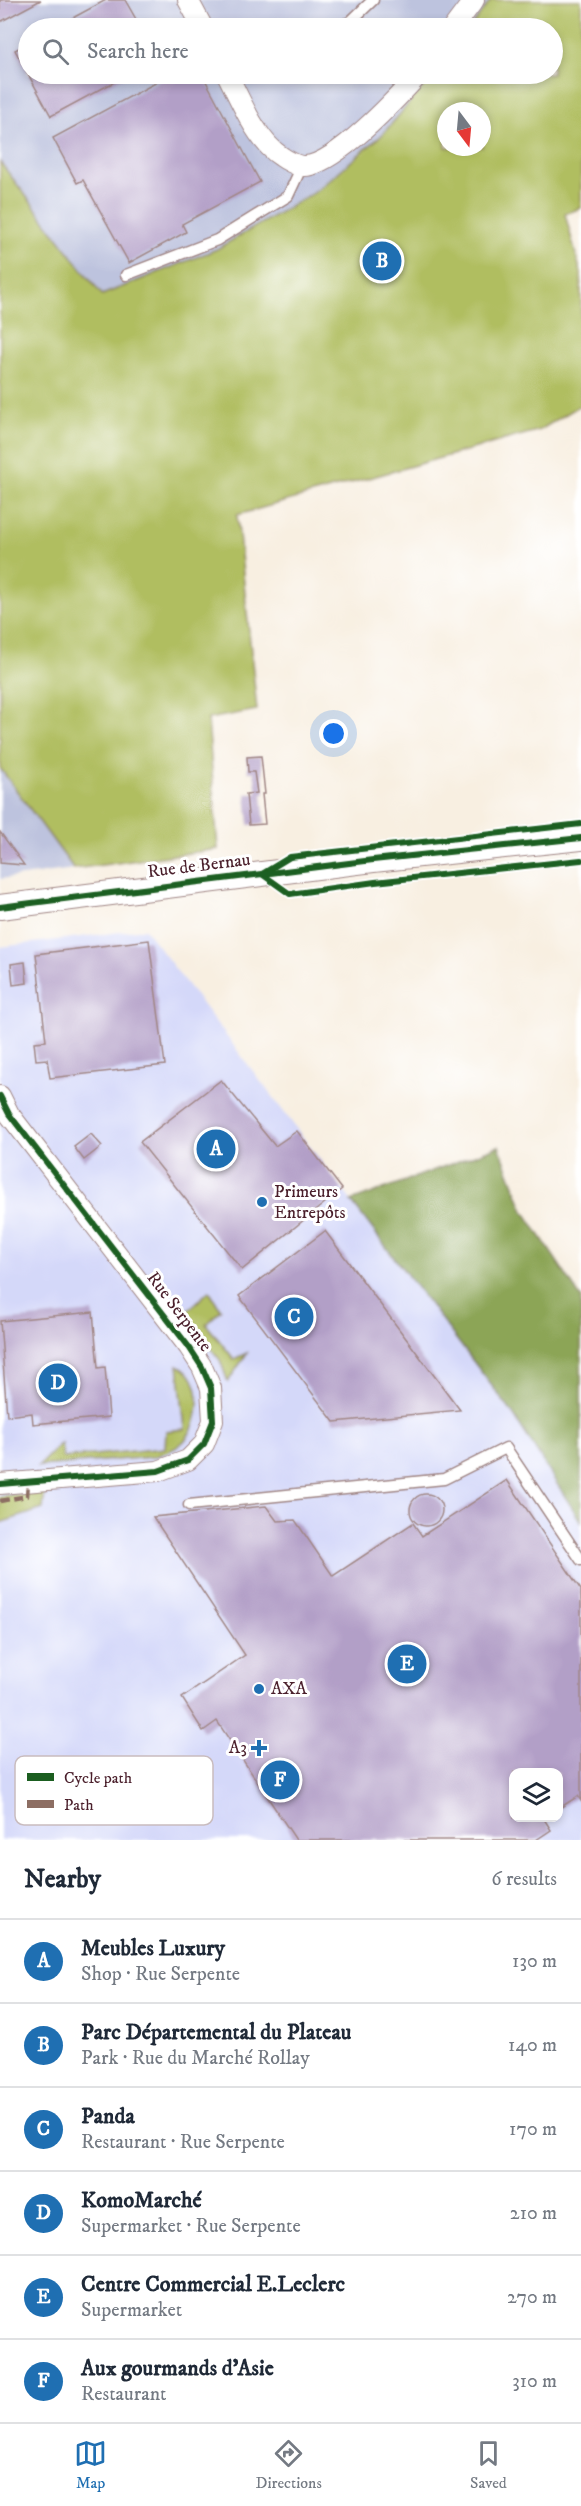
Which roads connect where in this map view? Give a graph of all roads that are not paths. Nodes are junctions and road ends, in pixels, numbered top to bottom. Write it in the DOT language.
graph roads {
  1 [pos="188,0"];
  2 [pos="373,0"];
  3 [pos="474,0"];
  4 [pos="198,18"];
  5 [pos="354,18"];
  6 [pos="460,18"];
  7 [pos="232,84"];
  8 [pos="409,84"];
  9 [pos="302,166"];
  10 [pos="126,275"];
  11 [pos="581,838"];
  12 [pos="0,907"];
  13 [pos="0,1096"];
  14 [pos="0,1484"];
  15 [pos="189,1505"];
  16 [pos="581,1560"];
  1 -- 4 [label="street"];
  2 -- 5 [label="lane"];
  3 -- 6 [label="street"];
  7 -- 9 [label="street"];
  8 -- 9 [label="street"];
  9 -- 10 [label="lane"];
  11 -- 12 [label="street, Rue de Bernau"];
  13 -- 14 [label="street, Rue Serpente"];
  15 -- 16 [label="lane"];
}
